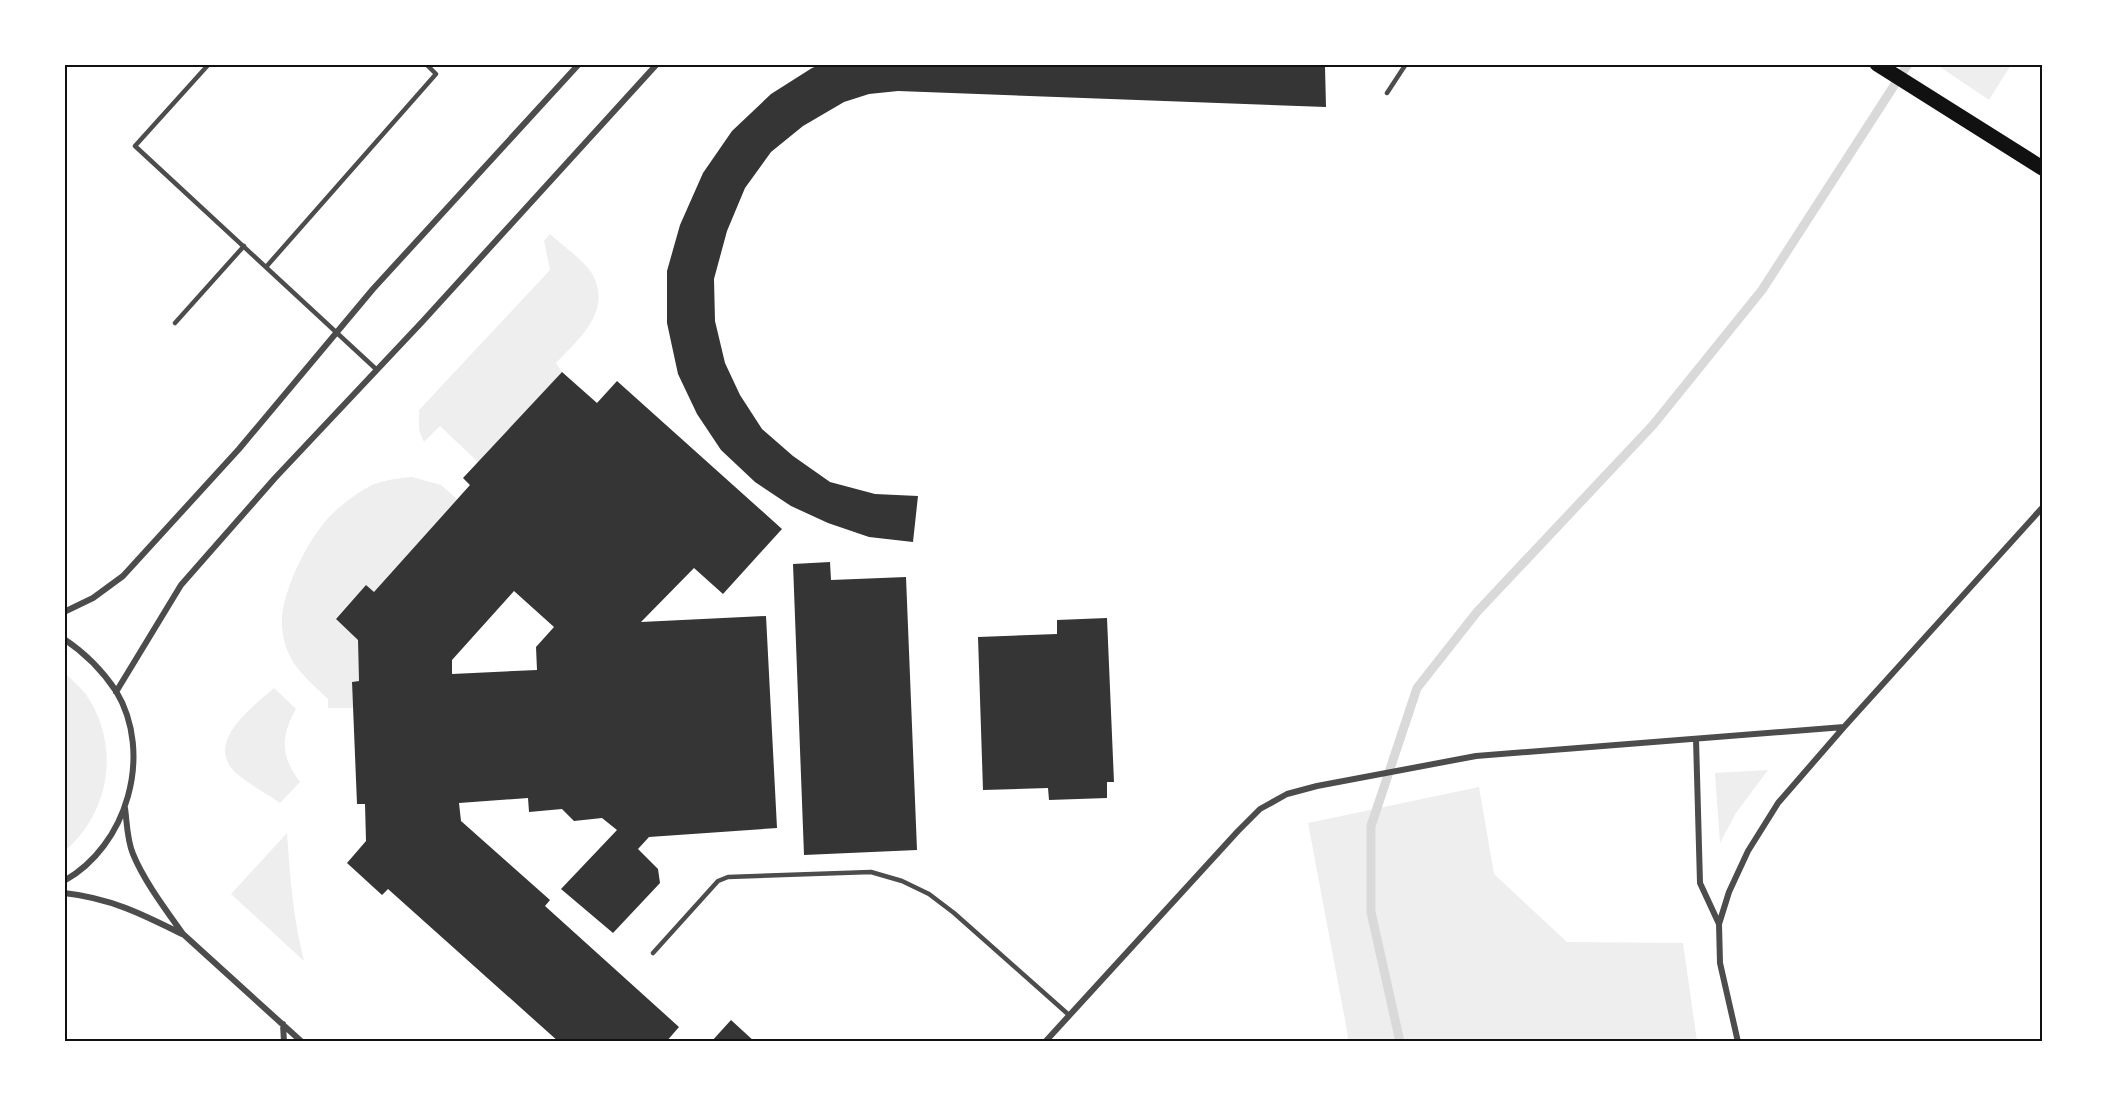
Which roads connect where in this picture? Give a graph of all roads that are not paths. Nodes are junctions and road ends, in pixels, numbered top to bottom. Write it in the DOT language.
graph roads {
  1 [pos="209,64"];
  2 [pos="426,64"];
  3 [pos="579,64"];
  4 [pos="657,64"];
  5 [pos="1406,64"];
  6 [pos="1877,64"];
  7 [pos="1387,93"];
  8 [pos="2043,168"];
  9 [pos="244,246"];
  10 [pos="266,267"];
  11 [pos="176,323"];
  12 [pos="337,332"];
  13 [pos="377,370"];
  14 [pos="2043,507"];
  15 [pos="64,612"];
  16 [pos="64,639"];
  17 [pos="116,692"];
  18 [pos="1844,728"];
  19 [pos="1695,739"];
  20 [pos="125,808"];
  21 [pos="64,881"];
  22 [pos="64,893"];
  23 [pos="1719,924"];
  24 [pos="183,934"];
  25 [pos="653,953"];
  26 [pos="1069,1015"];
  27 [pos="283,1024"];
  28 [pos="284,1041"];
  29 [pos="302,1041"];
  30 [pos="1045,1041"];
  31 [pos="1738,1041"];
  1 -- 9 [label="lane"];
  2 -- 10 [label="lane"];
  3 -- 12 [label="street"];
  4 -- 13 [label="street"];
  5 -- 7 [label="lane"];
  6 -- 8 [label="main road"];
  9 -- 10 [label="lane"];
  9 -- 11 [label="lane"];
  10 -- 12 [label="lane"];
  12 -- 13 [label="lane"];
  12 -- 15 [label="street"];
  13 -- 17 [label="street"];
  14 -- 18 [label="street"];
  16 -- 17 [label="street"];
  17 -- 20 [label="street"];
  18 -- 19 [label="street"];
  18 -- 23 [label="street"];
  19 -- 23 [label="street"];
  19 -- 26 [label="street"];
  20 -- 21 [label="street"];
  20 -- 24 [label="street"];
  22 -- 24 [label="street"];
  23 -- 31 [label="street"];
  24 -- 27 [label="street"];
  25 -- 26 [label="lane"];
  26 -- 30 [label="street"];
  27 -- 28 [label="street"];
  27 -- 29 [label="street"];
}
